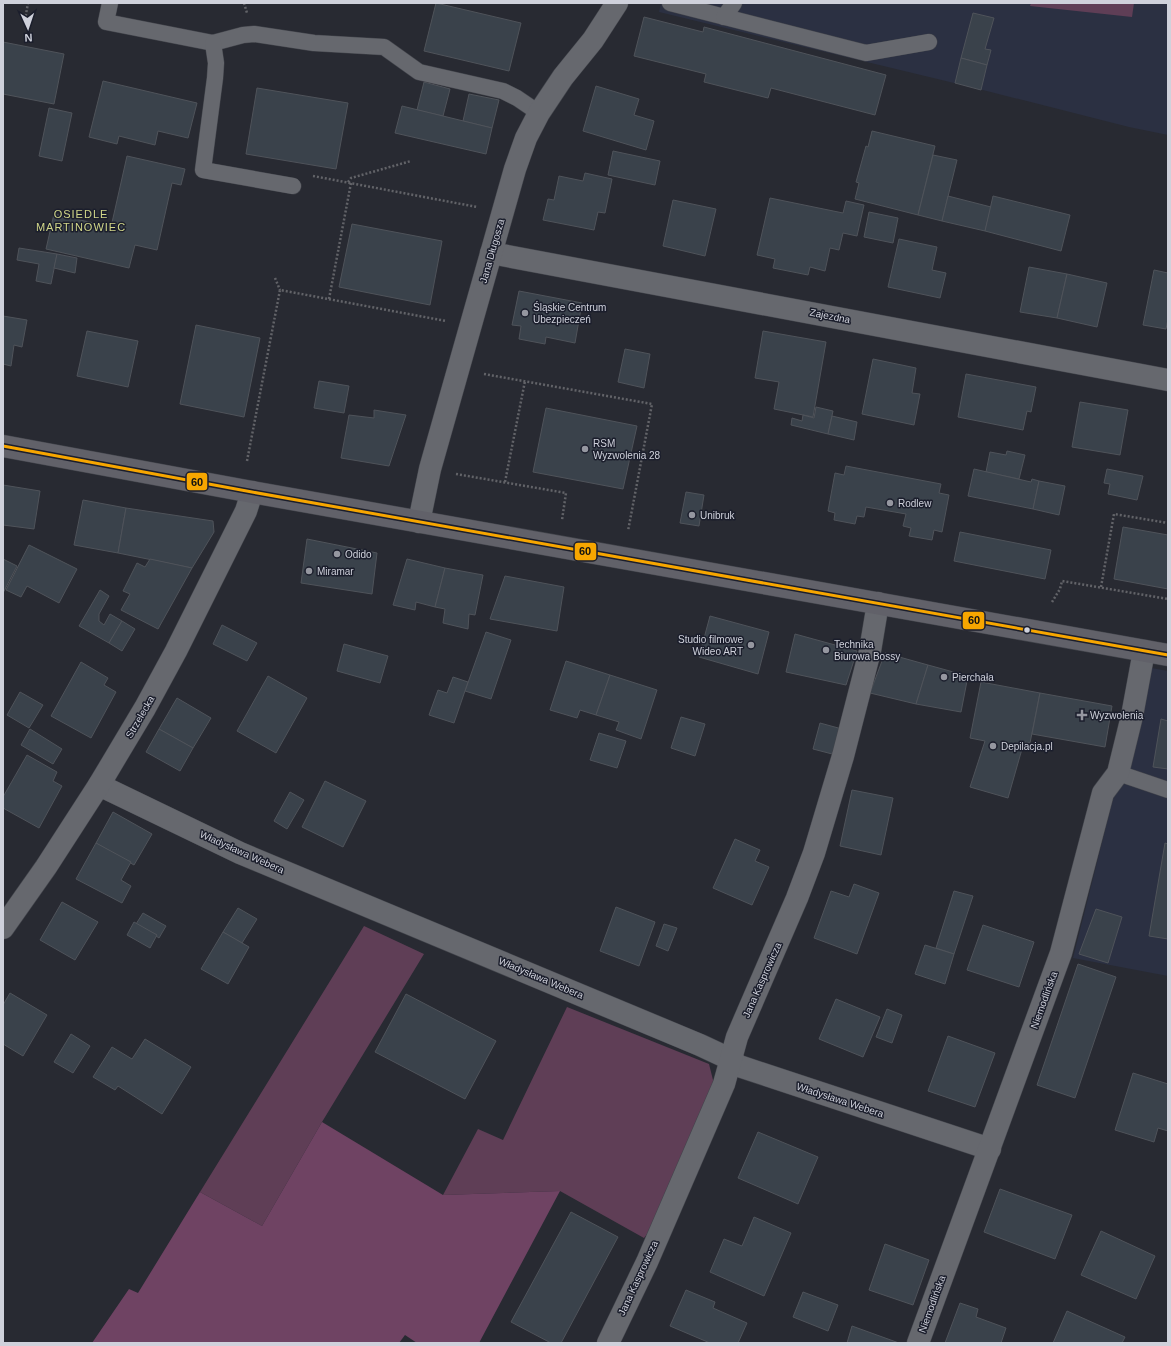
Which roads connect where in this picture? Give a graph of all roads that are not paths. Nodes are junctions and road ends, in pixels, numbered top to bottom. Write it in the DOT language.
graph roads {
  1 [pos="110,3"];
  2 [pos="617,3"];
  3 [pos="670,3"];
  4 [pos="734,3"];
  5 [pos="724,17"];
  6 [pos="929,42"];
  7 [pos="213,43"];
  8 [pos="539,113"];
  9 [pos="293,186"];
  10 [pos="491,253"];
  11 [pos="1168,380"];
  12 [pos="3,446"];
  13 [pos="252,492"];
  14 [pos="419,522"];
  15 [pos="878,603"];
  16 [pos="1144,651"];
  17 [pos="1168,655"];
  18 [pos="1118,773"];
  19 [pos="99,786"];
  20 [pos="1168,790"];
  21 [pos="3,928"];
  22 [pos="730,1059"];
  23 [pos="990,1149"];
  24 [pos="608,1343"];
  25 [pos="918,1343"];
  1 -- 7 [label="lane"];
  2 -- 8 [label="street, Jana Długosza"];
  3 -- 5 [label="lane"];
  4 -- 5 [label="lane"];
  5 -- 6 [label="lane"];
  7 -- 8 [label="lane"];
  7 -- 9 [label="lane"];
  8 -- 10 [label="street, Jana Długosza"];
  10 -- 11 [label="street, Zajezdna"];
  10 -- 14 [label="street, Jana Długosza"];
  12 -- 13 [label="main road"];
  13 -- 14 [label="main road"];
  13 -- 19 [label="street, Strzelecka"];
  14 -- 15 [label="main road"];
  15 -- 16 [label="main road"];
  15 -- 22 [label="street, Jana Kasprowicza"];
  16 -- 17 [label="main road"];
  16 -- 18 [label="street, Niemodlińska"];
  18 -- 20 [label="lane"];
  18 -- 23 [label="street, Niemodlińska"];
  19 -- 21 [label="street, Strzelecka"];
  19 -- 22 [label="street, Władysława Webera"];
  22 -- 23 [label="street, Władysława Webera"];
  22 -- 24 [label="street, Jana Kasprowicza"];
  23 -- 25 [label="street, Niemodlińska"];
}
